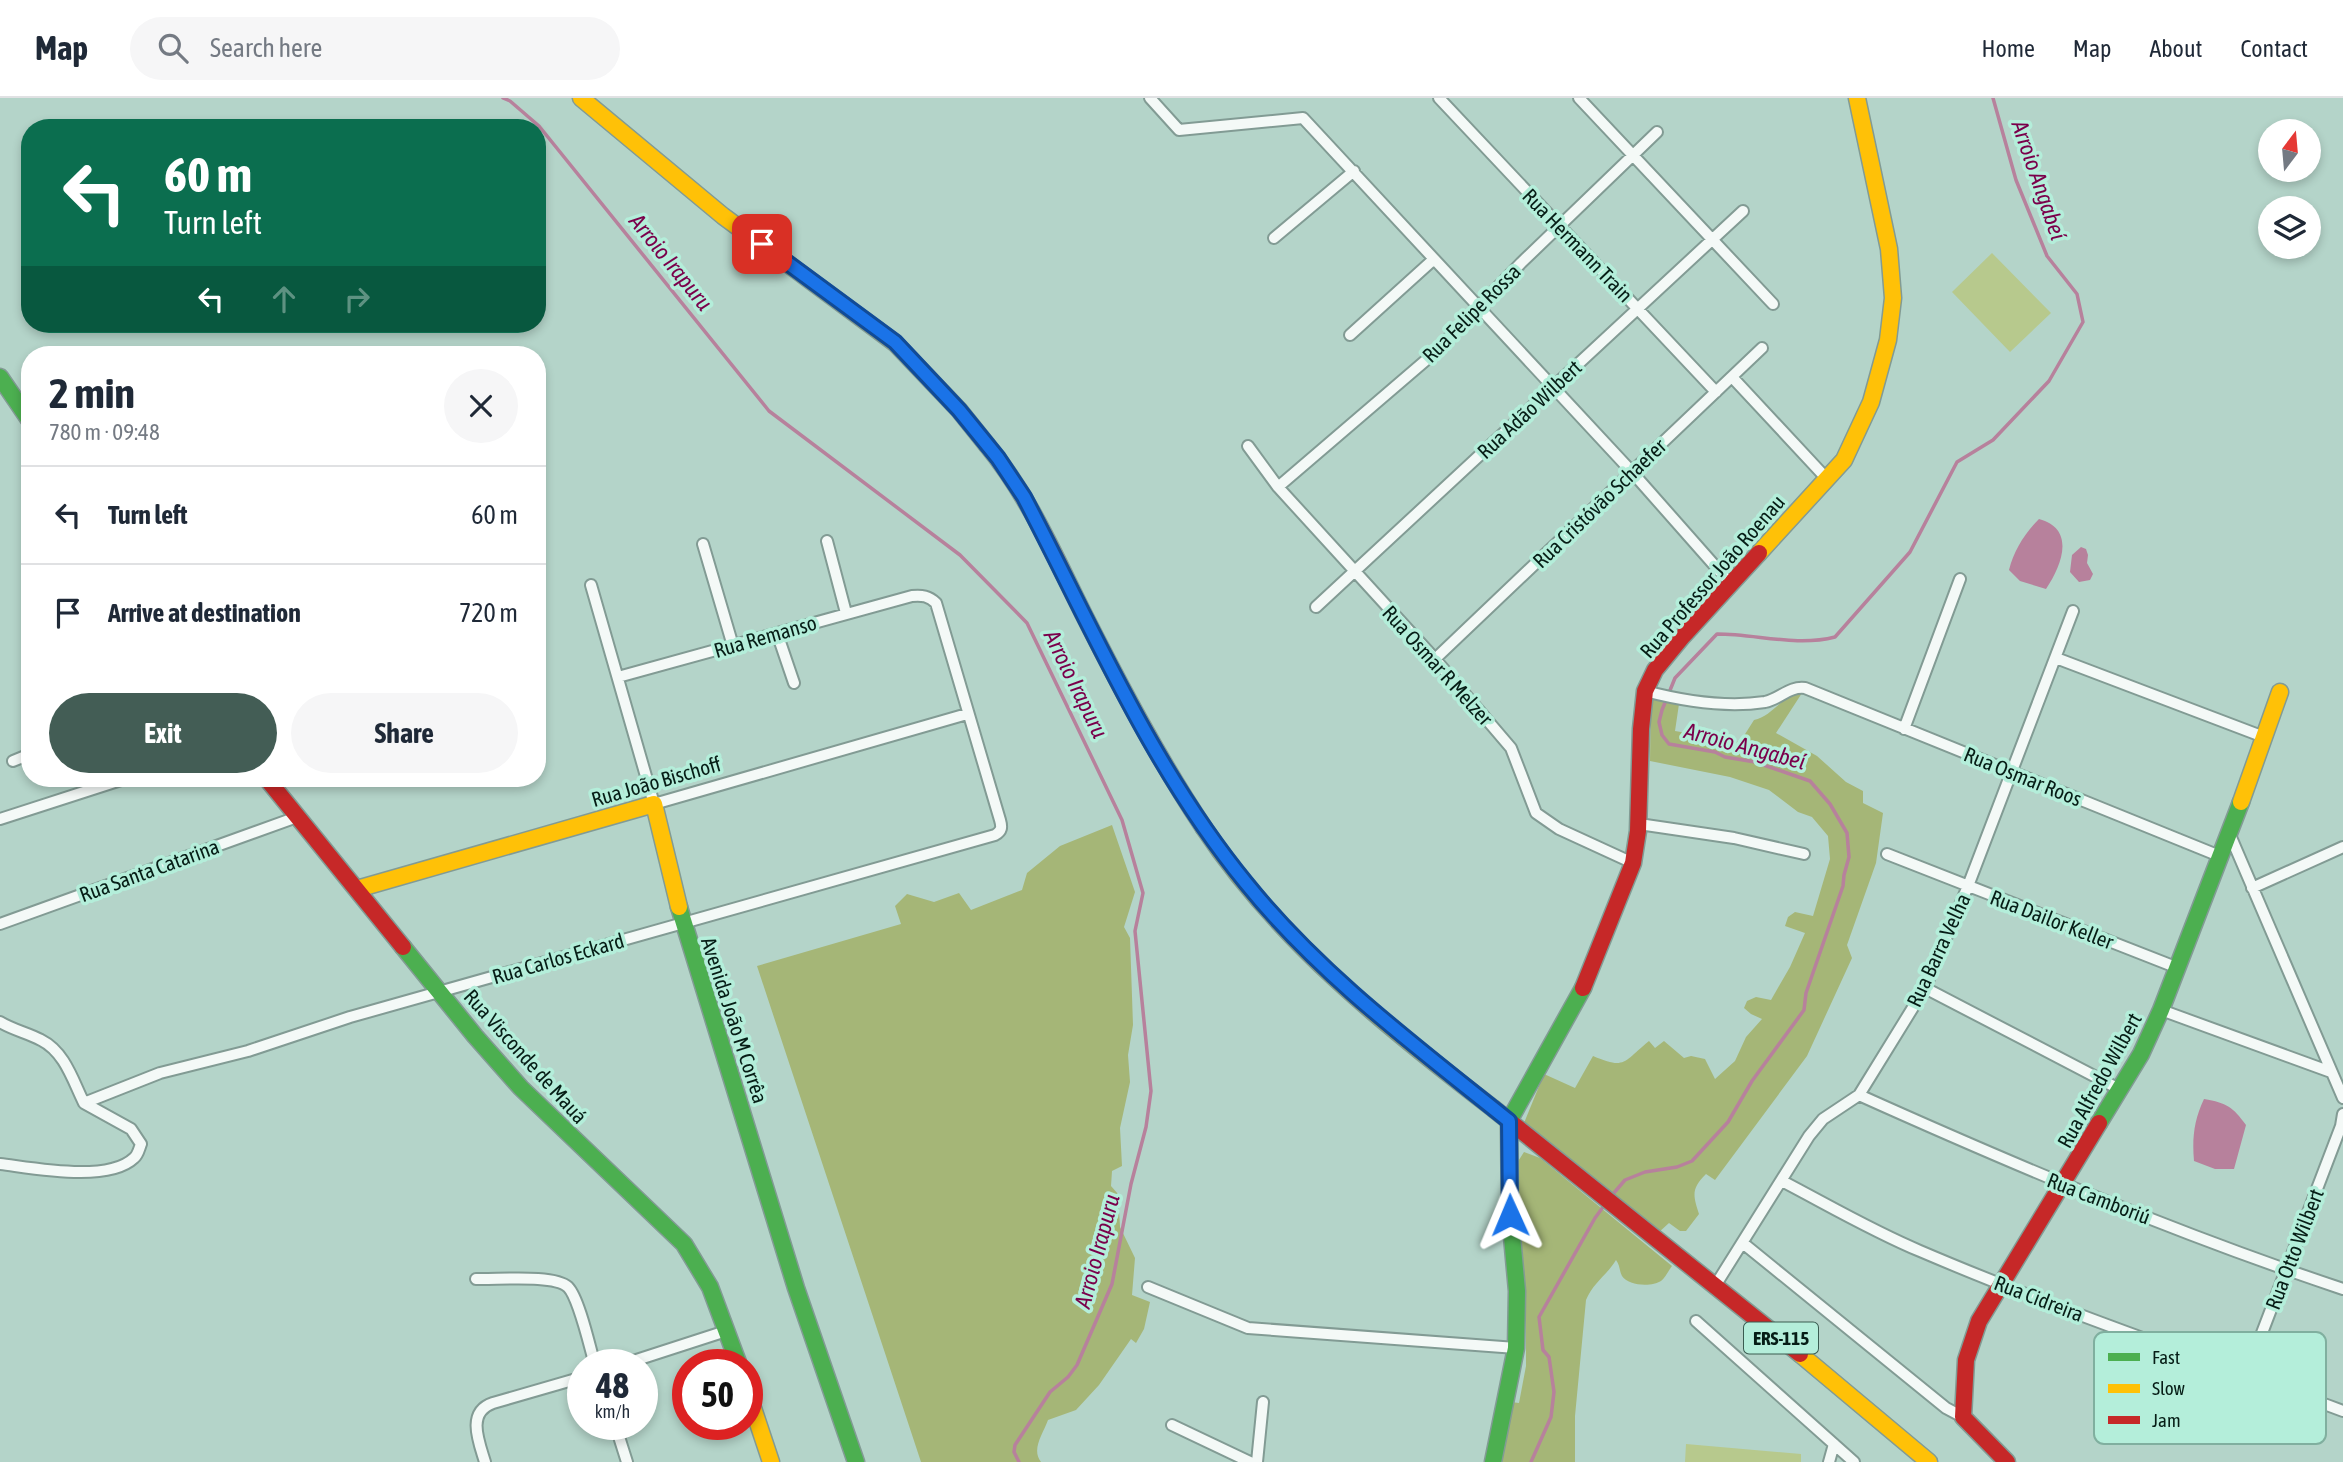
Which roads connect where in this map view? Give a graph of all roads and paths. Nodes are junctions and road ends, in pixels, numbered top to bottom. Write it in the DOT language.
graph roads {
  1 [pos="581,98"];
  2 [pos="1150,98"];
  3 [pos="1439,98"];
  4 [pos="1579,98"];
  5 [pos="1857,98"];
  6 [pos="1657,132"];
  7 [pos="1633,156"];
  8 [pos="1354,171"];
  9 [pos="1743,211"];
  10 [pos="1558,226"];
  11 [pos="1274,238"];
  12 [pos="1712,240"];
  13 [pos="1434,259"];
  14 [pos="1773,304"];
  15 [pos="1479,306"];
  16 [pos="1638,308"];
  17 [pos="1350,335"];
  18 [pos="1762,348"];
  19 [pos="0,377"];
  20 [pos="1732,377"];
  21 [pos="1552,387"];
  22 [pos="1716,392"];
  23 [pos="21,408"];
  24 [pos="1248,446"];
  25 [pos="1632,472"];
  26 [pos="1827,479"];
  27 [pos="1278,487"];
  28 [pos="827,541"];
  29 [pos="703,544"];
  30 [pos="1354,572"];
  31 [pos="1960,579"];
  32 [pos="1730,583"];
  33 [pos="592,585"];
  34 [pos="1316,607"];
  35 [pos="2073,611"];
  36 [pos="846,613"];
  37 [pos="777,633"];
  38 [pos="733,646"];
  39 [pos="2056,658"];
  40 [pos="1435,659"];
  41 [pos="618,677"];
  42 [pos="794,683"];
  43 [pos="2280,692"];
  44 [pos="1653,693"];
  45 [pos="967,714"];
  46 [pos="1904,729"];
  47 [pos="2263,737"];
  48 [pos="21,758"];
  49 [pos="13,761"];
  50 [pos="2012,771"];
  51 [pos="99,787"];
  52 [pos="273,787"];
  53 [pos="654,804"];
  54 [pos="297,817"];
  55 [pos="0,819"];
  56 [pos="1639,824"];
  57 [pos="2230,835"];
  58 [pos="2343,847"];
  59 [pos="1804,854"];
  60 [pos="1887,854"];
  61 [pos="2222,857"];
  62 [pos="1633,863"];
  63 [pos="1968,886"];
  64 [pos="2252,888"];
  65 [pos="357,889"];
  66 [pos="682,922"];
  67 [pos="0,924"];
  68 [pos="2178,968"];
  69 [pos="1925,988"];
  70 [pos="439,992"];
  71 [pos="2161,1010"];
  72 [pos="0,1022"];
  73 [pos="2331,1072"];
  74 [pos="2121,1090"];
  75 [pos="1859,1095"];
  76 [pos="2343,1098"];
  77 [pos="84,1103"];
  78 [pos="2343,1114"];
  79 [pos="1509,1121"];
  80 [pos="0,1164"];
  81 [pos="1782,1181"];
  82 [pos="2063,1184"];
  83 [pos="1744,1244"];
  84 [pos="2286,1270"];
  85 [pos="475,1279"];
  86 [pos="2001,1284"];
  87 [pos="1715,1286"];
  88 [pos="1148,1287"];
  89 [pos="2343,1289"];
  90 [pos="1696,1321"];
  91 [pos="726,1331"];
  92 [pos="2129,1332"];
  93 [pos="2263,1332"];
  94 [pos="1516,1348"];
  95 [pos="590,1349"];
  96 [pos="733,1349"];
  97 [pos="658,1353"];
  98 [pos="567,1382"];
  99 [pos="1263,1402"];
  100 [pos="2326,1405"];
  101 [pos="2343,1411"];
  102 [pos="1963,1417"];
  103 [pos="1171,1425"];
  104 [pos="763,1438"];
  105 [pos="620,1440"];
  106 [pos="1834,1444"];
  107 [pos="485,1462"];
  108 [pos="627,1462"];
  109 [pos="771,1462"];
  110 [pos="856,1462"];
  111 [pos="1250,1462"];
  112 [pos="1258,1462"];
  113 [pos="1493,1462"];
  114 [pos="1829,1462"];
  115 [pos="1854,1462"];
  116 [pos="1929,1462"];
  117 [pos="2007,1462"];
  1 -- 79 [label="main road, ERS-115"];
  2 -- 8 [label="street"];
  3 -- 10 [label="street, Rua Hermann Train"];
  4 -- 7 [label="street"];
  5 -- 26 [label="main road, Rua Professor João Roenau"];
  6 -- 7 [label="street, Rua Felipe Rossa"];
  7 -- 10 [label="street, Rua Felipe Rossa"];
  7 -- 12 [label="street"];
  8 -- 11 [label="street"];
  8 -- 13 [label="street"];
  9 -- 12 [label="street, Rua Adão Wilbert"];
  10 -- 15 [label="street, Rua Felipe Rossa"];
  10 -- 16 [label="street, Rua Hermann Train"];
  12 -- 14 [label="street"];
  12 -- 16 [label="street, Rua Adão Wilbert"];
  13 -- 15 [label="street"];
  13 -- 17 [label="street"];
  15 -- 21 [label="street"];
  15 -- 27 [label="street, Rua Felipe Rossa"];
  16 -- 21 [label="street, Rua Adão Wilbert"];
  16 -- 22 [label="street, Rua Hermann Train"];
  18 -- 20 [label="street, Rua Cristóvão Schaefer"];
  19 -- 23 [label="main road"];
  20 -- 22 [label="street, Rua Cristóvão Schaefer"];
  20 -- 26 [label="street"];
  21 -- 25 [label="street"];
  21 -- 30 [label="street, Rua Adão Wilbert"];
  22 -- 25 [label="street, Rua Cristóvão Schaefer"];
  24 -- 27 [label="street, Rua Osmar R Melzer"];
  25 -- 32 [label="street"];
  25 -- 40 [label="street, Rua Cristóvão Schaefer"];
  26 -- 32 [label="main road, Rua Professor João Roenau"];
  27 -- 30 [label="street, Rua Osmar R Melzer"];
  28 -- 36 [label="street"];
  29 -- 38 [label="street"];
  30 -- 34 [label="street, Rua Adão Wilbert"];
  30 -- 40 [label="street, Rua Osmar R Melzer"];
  31 -- 46 [label="street"];
  32 -- 44 [label="main road, Rua Professor João Roenau"];
  33 -- 41 [label="street, Avenida João M Corrêa"];
  35 -- 39 [label="street, Rua Barra Velha"];
  36 -- 37 [label="street, Rua Remanso"];
  36 -- 45 [label="street, Rua Remanso"];
  37 -- 38 [label="street, Rua Remanso"];
  37 -- 42 [label="street"];
  38 -- 41 [label="street, Rua Remanso"];
  39 -- 47 [label="street"];
  39 -- 50 [label="street, Rua Barra Velha"];
  40 -- 62 [label="street, Rua Osmar R Melzer"];
  41 -- 53 [label="street, Avenida João M Corrêa"];
  43 -- 47 [label="main road, Rua Alfredo Wilbert"];
  44 -- 46 [label="street, Rua Osmar Roos"];
  44 -- 56 [label="main road, Rua Professor João Roenau"];
  45 -- 53 [label="street, Rua João Bischoff"];
  45 -- 66 [label="street, Rua Carlos Eckard"];
  46 -- 50 [label="street, Rua Osmar Roos"];
  47 -- 57 [label="main road, Rua Alfredo Wilbert"];
  48 -- 49 [label="street"];
  50 -- 61 [label="street, Rua Osmar Roos"];
  50 -- 63 [label="street, Rua Barra Velha"];
  51 -- 55 [label="street"];
  52 -- 54 [label="main road, Rua Visconde de Mauá"];
  53 -- 65 [label="main road, Rua João Bischoff"];
  53 -- 66 [label="main road, Avenida João M Corrêa"];
  54 -- 65 [label="main road, Rua Visconde de Mauá"];
  54 -- 67 [label="street, Rua Santa Catarina"];
  56 -- 59 [label="street"];
  56 -- 62 [label="main road, Rua Professor João Roenau"];
  57 -- 61 [label="main road, Rua Alfredo Wilbert"];
  57 -- 64 [label="street"];
  58 -- 64 [label="street"];
  60 -- 63 [label="street, Rua Dailor Keller"];
  61 -- 68 [label="main road, Rua Alfredo Wilbert"];
  62 -- 79 [label="main road, Rua Professor João Roenau"];
  63 -- 68 [label="street, Rua Dailor Keller"];
  63 -- 69 [label="street, Rua Barra Velha"];
  64 -- 73 [label="street"];
  65 -- 70 [label="main road, Rua Visconde de Mauá"];
  66 -- 70 [label="street, Rua Carlos Eckard"];
  66 -- 110 [label="main road, Avenida João M Corrêa"];
  68 -- 71 [label="main road, Rua Alfredo Wilbert"];
  69 -- 74 [label="street"];
  69 -- 75 [label="street, Rua Barra Velha"];
  70 -- 77 [label="street, Rua Carlos Eckard"];
  70 -- 91 [label="main road, Rua Visconde de Mauá"];
  71 -- 73 [label="street"];
  71 -- 74 [label="main road, Rua Alfredo Wilbert"];
  72 -- 77 [label="street"];
  73 -- 76 [label="street"];
  74 -- 82 [label="main road, Rua Alfredo Wilbert"];
  75 -- 81 [label="street, Rua Barra Velha"];
  75 -- 82 [label="street, Rua Camboriú"];
  77 -- 80 [label="street"];
  78 -- 84 [label="street, Rua Otto Wilbert"];
  79 -- 87 [label="main road, ERS-115"];
  79 -- 94 [label="main road"];
  81 -- 83 [label="street, Rua Barra Velha"];
  81 -- 86 [label="street, Rua Cidreira"];
  82 -- 84 [label="street, Rua Camboriú"];
  82 -- 86 [label="main road, Rua Alfredo Wilbert"];
  83 -- 87 [label="street, Rua Barra Velha"];
  83 -- 102 [label="street"];
  84 -- 89 [label="street, Rua Camboriú"];
  84 -- 93 [label="street, Rua Otto Wilbert"];
  85 -- 95 [label="street"];
  86 -- 92 [label="street, Rua Cidreira"];
  86 -- 102 [label="main road, Rua Alfredo Wilbert"];
  87 -- 116 [label="main road, ERS-115"];
  88 -- 94 [label="street"];
  90 -- 106 [label="street"];
  91 -- 96 [label="main road, Rua Visconde de Mauá"];
  91 -- 97 [label="street"];
  94 -- 113 [label="main road"];
  98 -- 107 [label="street"];
  99 -- 112 [label="street"];
  100 -- 101 [label="street, Rua Cidreira"];
  102 -- 117 [label="main road"];
  103 -- 111 [label="street"];
  104 -- 109 [label="main road"];
  105 -- 108 [label="street"];
  106 -- 114 [label="street"];
  106 -- 115 [label="street"];
}
